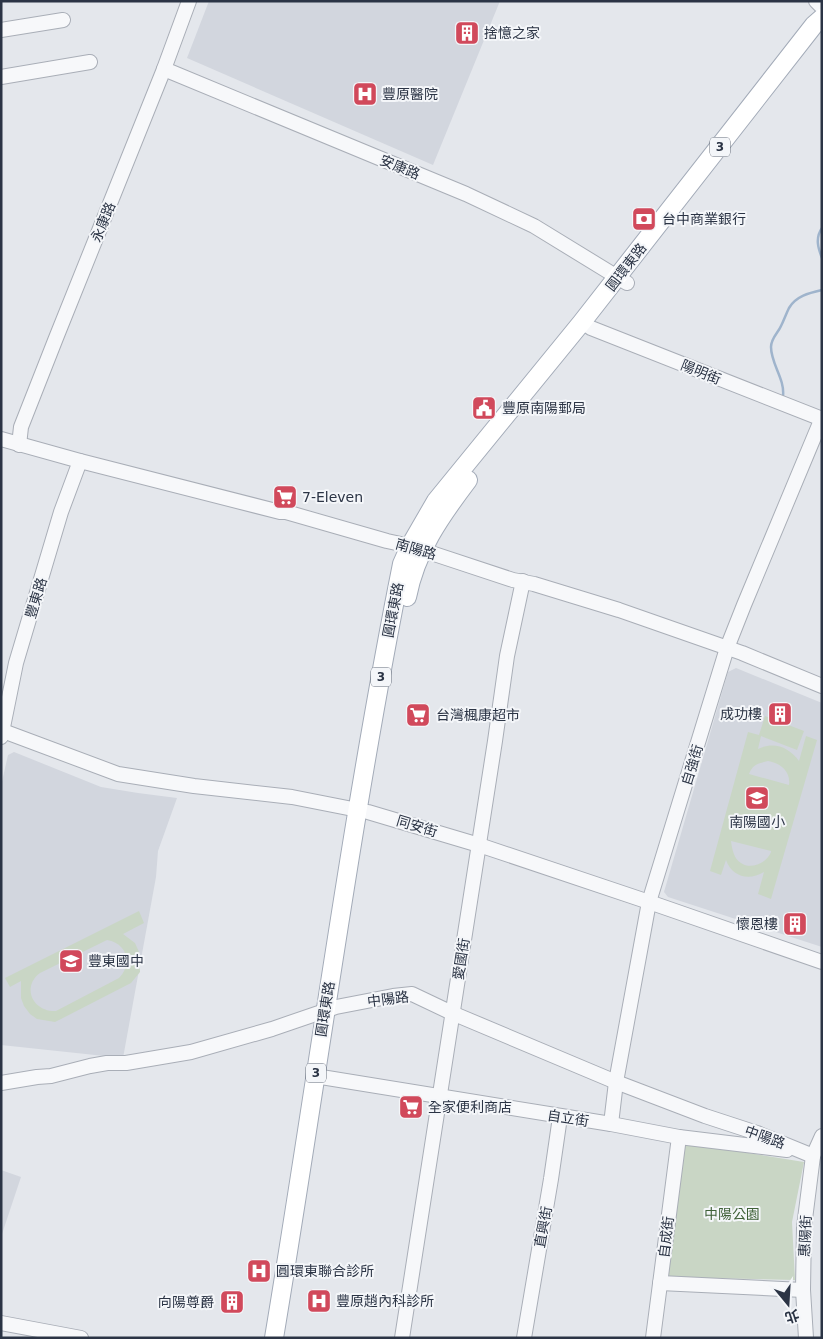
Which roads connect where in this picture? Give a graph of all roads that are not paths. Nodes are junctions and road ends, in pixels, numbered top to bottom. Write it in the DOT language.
graph roads {
  1 [pos="190,1"];
  2 [pos="816,1"];
  3 [pos="822,7"];
  4 [pos="822,18"];
  5 [pos="63,20"];
  6 [pos="1,30"];
  7 [pos="822,36"];
  8 [pos="90,62"];
  9 [pos="164,69"];
  10 [pos="1,77"];
  11 [pos="622,280"];
  12 [pos="587,325"];
  13 [pos="822,419"];
  14 [pos="1,439"];
  15 [pos="19,444"];
  16 [pos="80,461"];
  17 [pos="416,548"];
  18 [pos="523,581"];
  19 [pos="727,648"];
  20 [pos="822,686"];
  21 [pos="2,734"];
  22 [pos="363,810"];
  23 [pos="479,845"];
  24 [pos="649,902"];
  25 [pos="822,962"];
  26 [pos="330,1010"];
  27 [pos="452,1013"];
  28 [pos="320,1077"];
  29 [pos="616,1082"];
  30 [pos="1,1083"];
  31 [pos="440,1097"];
  32 [pos="560,1117"];
  33 [pos="611,1124"];
  34 [pos="822,1136"];
  35 [pos="679,1137"];
  36 [pos="818,1154"];
  37 [pos="660,1283"];
  38 [pos="803,1290"];
  39 [pos="1,1323"];
  40 [pos="81,1338"];
  41 [pos="274,1338"];
  42 [pos="286,1338"];
  43 [pos="402,1338"];
  44 [pos="524,1338"];
  45 [pos="653,1338"];
  46 [pos="806,1338"];
  1 -- 9 [label="street, 永康路"];
  2 -- 3 [label="street"];
  4 -- 11 [label="main road, 圓環東路 / 3"];
  5 -- 6 [label="street"];
  7 -- 11 [label="main road, 圓環東路 / 3"];
  8 -- 10 [label="street"];
  9 -- 11 [label="street, 安康路"];
  9 -- 15 [label="street, 永康路"];
  11 -- 12 [label="main road, 圓環東路 / 3"];
  12 -- 13 [label="street, 陽明街"];
  12 -- 17 [label="main road, 圓環東路 / 3"];
  13 -- 19 [label="street, 自強街"];
  14 -- 15 [label="street, 南陽路"];
  15 -- 16 [label="street, 南陽路"];
  16 -- 17 [label="street, 南陽路"];
  16 -- 21 [label="street, 豐東路"];
  17 -- 18 [label="street, 南陽路"];
  17 -- 22 [label="main road, 圓環東路 / 3"];
  18 -- 19 [label="street, 南陽路"];
  18 -- 23 [label="street, 愛國街"];
  19 -- 20 [label="street, 南陽路"];
  19 -- 24 [label="street, 自強街"];
  21 -- 22 [label="street, 同安街"];
  22 -- 23 [label="street, 同安街"];
  22 -- 26 [label="main road, 圓環東路 / 3"];
  23 -- 24 [label="street, 同安街"];
  23 -- 27 [label="street, 愛國街"];
  24 -- 25 [label="street, 同安街"];
  24 -- 29 [label="street, 自強街"];
  26 -- 27 [label="street, 中陽路"];
  26 -- 28 [label="main road, 圓環東路 / 3"];
  26 -- 30 [label="street, 中陽路"];
  27 -- 29 [label="street, 中陽路"];
  27 -- 31 [label="street, 愛國街"];
  28 -- 31 [label="street, 自立街"];
  28 -- 41 [label="main road, 圓環東路 / 3"];
  28 -- 42 [label="main road, 圓環東路 / 3"];
  29 -- 33 [label="street, 自強街"];
  29 -- 36 [label="street, 中陽路"];
  31 -- 32 [label="street, 自立街"];
  31 -- 43 [label="street, 愛國街"];
  32 -- 33 [label="street, 自立街"];
  32 -- 44 [label="street, 直興街"];
  33 -- 35 [label="street, 自立街"];
  34 -- 36 [label="street, 惠陽街"];
  35 -- 36 [label="street, 自立街"];
  35 -- 37 [label="street, 自成街"];
  36 -- 38 [label="street, 惠陽街"];
  37 -- 38 [label="street"];
  37 -- 45 [label="street, 自成街"];
  38 -- 46 [label="street, 惠陽街"];
  39 -- 40 [label="street"];
}
